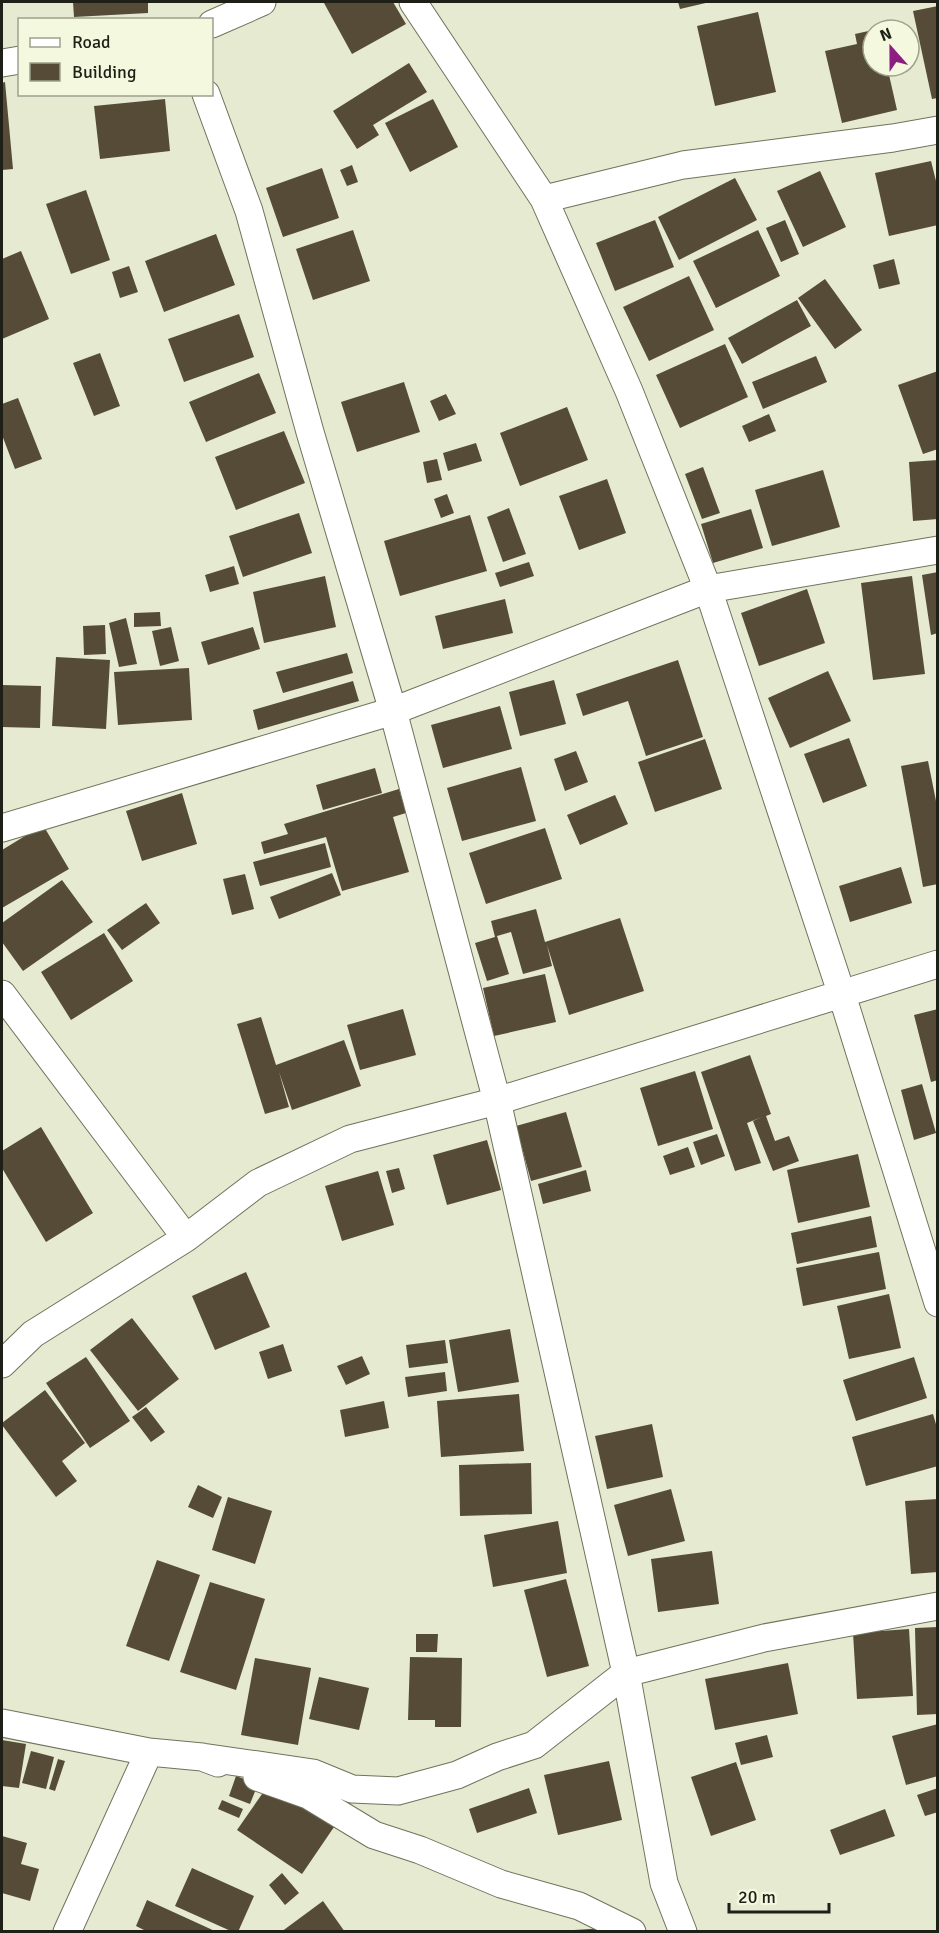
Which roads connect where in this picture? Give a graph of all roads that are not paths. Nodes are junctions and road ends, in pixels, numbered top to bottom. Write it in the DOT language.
graph roads {
  1 [pos="262,2"];
  2 [pos="413,2"];
  3 [pos="213,24"];
  4 [pos="18,60"];
  5 [pos="2,63"];
  6 [pos="207,96"];
  7 [pos="938,130"];
  8 [pos="544,199"];
  9 [pos="938,550"];
  10 [pos="708,589"];
  11 [pos="393,711"];
  12 [pos="2,828"];
  13 [pos="938,964"];
  14 [pos="2,994"];
  15 [pos="842,995"];
  16 [pos="496,1101"];
  17 [pos="186,1238"];
  18 [pos="938,1303"];
  19 [pos="2,1364"];
  20 [pos="938,1606"];
  21 [pos="626,1673"];
  22 [pos="2,1723"];
  23 [pos="149,1752"];
  24 [pos="202,1757"];
  25 [pos="67,1932"];
  26 [pos="632,1932"];
  27 [pos="683,1932"];
  1 -- 3 [label="street"];
  2 -- 8 [label="street"];
  4 -- 5 [label="street"];
  6 -- 11 [label="street"];
  7 -- 8 [label="street"];
  8 -- 10 [label="street"];
  9 -- 10 [label="street"];
  10 -- 11 [label="street"];
  10 -- 15 [label="street"];
  11 -- 12 [label="street"];
  11 -- 16 [label="street"];
  13 -- 15 [label="street"];
  14 -- 17 [label="street"];
  15 -- 16 [label="street"];
  15 -- 18 [label="street"];
  16 -- 17 [label="street"];
  16 -- 21 [label="street"];
  17 -- 19 [label="street"];
  20 -- 21 [label="street"];
  21 -- 24 [label="street"];
  21 -- 27 [label="street"];
  22 -- 23 [label="street"];
  23 -- 24 [label="street"];
  23 -- 25 [label="street"];
  24 -- 26 [label="street"];
}
